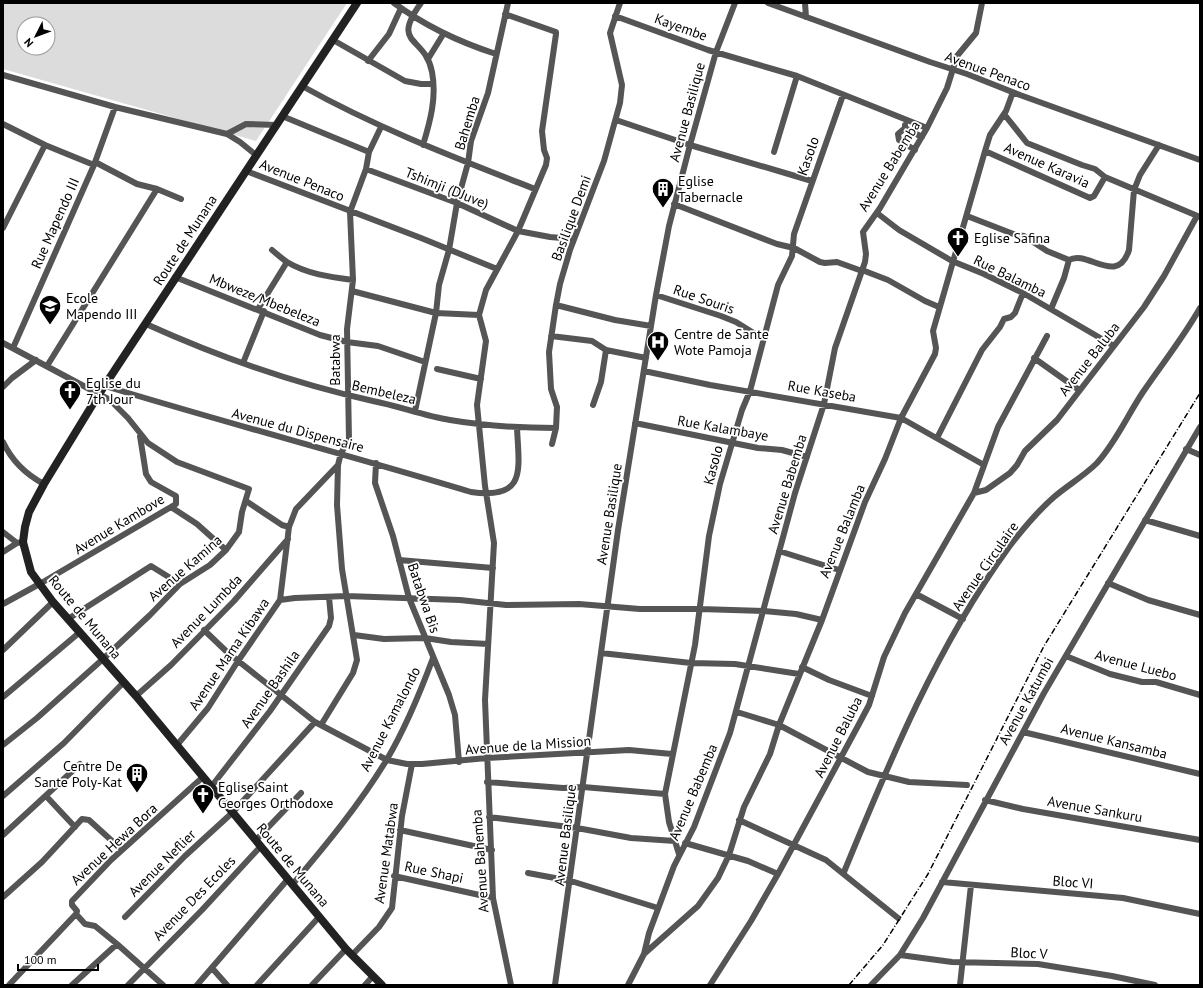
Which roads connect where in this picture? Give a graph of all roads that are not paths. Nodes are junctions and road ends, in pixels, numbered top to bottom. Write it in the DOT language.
graph roads {
  1 [pos="357,3"];
  2 [pos="394,3"];
  3 [pos="421,3"];
  4 [pos="508,3"];
  5 [pos="611,3"];
  6 [pos="735,3"];
  7 [pos="768,3"];
  8 [pos="805,3"];
  9 [pos="982,3"];
  10 [pos="619,4"];
  11 [pos="776,4"];
  12 [pos="401,8"];
  13 [pos="505,14"];
  14 [pos="412,16"];
  15 [pos="615,16"];
  16 [pos="806,17"];
  17 [pos="444,33"];
  18 [pos="333,40"];
  19 [pos="716,52"];
  20 [pos="496,54"];
  21 [pos="428,59"];
  22 [pos="368,61"];
  23 [pos="953,69"];
  24 [pos="3,75"];
  25 [pos="797,76"];
  26 [pos="433,84"];
  27 [pos="302,86"];
  28 [pos="1013,92"];
  29 [pos="843,95"];
  30 [pos="115,107"];
  31 [pos="1004,114"];
  32 [pos="282,116"];
  33 [pos="616,120"];
  34 [pos="908,120"];
  35 [pos="3,124"];
  36 [pos="277,124"];
  37 [pos="381,127"];
  38 [pos="905,128"];
  39 [pos="927,128"];
  40 [pos="227,134"];
  41 [pos="922,137"];
  42 [pos="45,145"];
  43 [pos="423,145"];
  44 [pos="690,145"];
  45 [pos="1159,145"];
  46 [pos="915,150"];
  47 [pos="985,151"];
  48 [pos="369,152"];
  49 [pos="774,152"];
  50 [pos="256,155"];
  51 [pos="1200,160"];
  52 [pos="468,163"];
  53 [pos="94,164"];
  54 [pos="366,169"];
  55 [pos="246,171"];
  56 [pos="1105,178"];
  57 [pos="812,181"];
  58 [pos="157,189"];
  59 [pos="535,189"];
  60 [pos="1134,190"];
  61 [pos="181,199"];
  62 [pos="456,203"];
  63 [pos="674,204"];
  64 [pos="350,212"];
  65 [pos="877,213"];
  66 [pos="966,216"];
  67 [pos="1199,216"];
  68 [pos="3,228"];
  69 [pos="518,231"];
  70 [pos="574,239"];
  71 [pos="794,248"];
  72 [pos="272,250"];
  73 [pos="449,250"];
  74 [pos="1069,260"];
  75 [pos="952,261"];
  76 [pos="287,262"];
  77 [pos="498,269"];
  78 [pos="862,270"];
  79 [pos="175,277"];
  80 [pos="353,280"];
  81 [pos="352,291"];
  82 [pos="1023,293"];
  83 [pos="656,295"];
  84 [pos="556,305"];
  85 [pos="939,307"];
  86 [pos="1200,308"];
  87 [pos="1050,309"];
  88 [pos="261,310"];
  89 [pos="436,312"];
  90 [pos="479,315"];
  91 [pos="146,324"];
  92 [pos="651,326"];
  93 [pos="551,336"];
  94 [pos="1047,336"];
  95 [pos="763,339"];
  96 [pos="347,342"];
  97 [pos="3,343"];
  98 [pos="1114,346"];
  99 [pos="13,348"];
  100 [pos="606,350"];
  101 [pos="646,358"];
  102 [pos="1034,358"];
  103 [pos="36,360"];
  104 [pos="425,362"];
  105 [pos="243,363"];
  106 [pos="47,366"];
  107 [pos="437,369"];
  108 [pos="644,371"];
  109 [pos="481,379"];
  110 [pos="105,386"];
  111 [pos="3,387"];
  112 [pos="1079,390"];
  113 [pos="750,391"];
  114 [pos="99,394"];
  115 [pos="347,396"];
  116 [pos="824,404"];
  117 [pos="593,405"];
  118 [pos="415,411"];
  119 [pos="901,418"];
  120 [pos="479,423"];
  121 [pos="635,423"];
  122 [pos="1200,427"];
  123 [pos="517,428"];
  124 [pos="556,428"];
  125 [pos="139,433"];
  126 [pos="937,438"];
  127 [pos="3,442"];
  128 [pos="732,442"];
  129 [pos="552,444"];
  130 [pos="1186,449"];
  131 [pos="341,453"];
  132 [pos="1200,455"];
  133 [pos="807,457"];
  134 [pos="376,463"];
  135 [pos="984,464"];
  136 [pos="338,465"];
  137 [pos="44,484"];
  138 [pos="974,493"];
  139 [pos="486,494"];
  140 [pos="246,501"];
  141 [pos="171,507"];
  142 [pos="1145,520"];
  143 [pos="289,528"];
  144 [pos="3,532"];
  145 [pos="1200,536"];
  146 [pos="288,539"];
  147 [pos="20,543"];
  148 [pos="226,550"];
  149 [pos="779,550"];
  150 [pos="3,552"];
  151 [pos="399,560"];
  152 [pos="494,568"];
  153 [pos="839,570"];
  154 [pos="1108,582"];
  155 [pos="40,584"];
  156 [pos="180,584"];
  157 [pos="916,594"];
  158 [pos="346,596"];
  159 [pos="329,598"];
  160 [pos="409,598"];
  161 [pos="280,600"];
  162 [pos="53,602"];
  163 [pos="3,604"];
  164 [pos="490,604"];
  165 [pos="608,607"];
  166 [pos="700,609"];
  167 [pos="764,611"];
  168 [pos="1200,615"];
  169 [pos="963,618"];
  170 [pos="68,619"];
  171 [pos="822,620"];
  172 [pos="204,630"];
  173 [pos="80,632"];
  174 [pos="354,635"];
  175 [pos="425,638"];
  176 [pos="488,644"];
  177 [pos="3,650"];
  178 [pos="602,653"];
  179 [pos="1066,656"];
  180 [pos="433,658"];
  181 [pos="103,659"];
  182 [pos="238,661"];
  183 [pos="691,663"];
  184 [pos="749,666"];
  185 [pos="802,667"];
  186 [pos="799,674"];
  187 [pos="124,682"];
  188 [pos="281,694"];
  189 [pos="1200,695"];
  190 [pos="136,696"];
  191 [pos="872,696"];
  192 [pos="3,697"];
  193 [pos="737,712"];
  194 [pos="318,724"];
  195 [pos="779,725"];
  196 [pos="1023,732"];
  197 [pos="177,744"];
  198 [pos="3,745"];
  199 [pos="588,752"];
  200 [pos="672,754"];
  201 [pos="487,758"];
  202 [pos="840,758"];
  203 [pos="387,760"];
  204 [pos="459,762"];
  205 [pos="80,764"];
  206 [pos="412,764"];
  207 [pos="1200,774"];
  208 [pos="882,776"];
  209 [pos="203,777"];
  210 [pos="487,782"];
  211 [pos="967,785"];
  212 [pos="211,787"];
  213 [pos="583,787"];
  214 [pos="301,794"];
  215 [pos="665,794"];
  216 [pos="3,796"];
  217 [pos="46,796"];
  218 [pos="985,800"];
  219 [pos="232,813"];
  220 [pos="489,817"];
  221 [pos="739,820"];
  222 [pos="75,827"];
  223 [pos="577,828"];
  224 [pos="400,830"];
  225 [pos="3,835"];
  226 [pos="1200,840"];
  227 [pos="675,841"];
  228 [pos="258,843"];
  229 [pos="685,843"];
  230 [pos="795,845"];
  231 [pos="122,850"];
  232 [pos="492,850"];
  233 [pos="679,854"];
  234 [pos="729,856"];
  235 [pos="844,872"];
  236 [pos="528,873"];
  237 [pos="778,874"];
  238 [pos="394,876"];
  239 [pos="571,881"];
  240 [pos="290,882"];
  241 [pos="942,882"];
  242 [pos="971,885"];
  243 [pos="3,897"];
  244 [pos="493,898"];
  245 [pos="658,908"];
  246 [pos="76,914"];
  247 [pos="1200,914"];
  248 [pos="125,917"];
  249 [pos="319,917"];
  250 [pos="898,918"];
  251 [pos="117,944"];
  252 [pos="349,952"];
  253 [pos="644,954"];
  254 [pos="900,955"];
  255 [pos="964,962"];
  256 [pos="144,968"];
  257 [pos="212,968"];
  258 [pos="373,976"];
  259 [pos="1143,984"];
  260 [pos="9,985"];
  261 [pos="72,985"];
  262 [pos="128,985"];
  263 [pos="163,985"];
  264 [pos="197,985"];
  265 [pos="228,985"];
  266 [pos="257,985"];
  267 [pos="312,985"];
  268 [pos="365,985"];
  269 [pos="382,985"];
  270 [pos="511,985"];
  271 [pos="555,985"];
  272 [pos="628,985"];
  273 [pos="710,985"];
  274 [pos="871,985"];
  275 [pos="960,985"];
  276 [pos="1155,985"];
  1 -- 18 [label="main road, Route de Munana"];
  2 -- 12 [label="street"];
  3 -- 14 [label="street"];
  4 -- 13 [label="street, Bahemba"];
  5 -- 10 [label="street"];
  6 -- 19 [label="street, Avenue Basilique"];
  7 -- 11 [label="street, Avenue Penaco"];
  8 -- 16 [label="street"];
  9 -- 23 [label="street, Avenue Babemba"];
  10 -- 15 [label="street, Basilique Demi"];
  11 -- 16 [label="street, Avenue Penaco"];
  12 -- 14 [label="street"];
  12 -- 22 [label="street"];
  13 -- 20 [label="street, Bahemba"];
  13 -- 59 [label="street"];
  14 -- 17 [label="street"];
  14 -- 21 [label="street"];
  15 -- 19 [label="street, Kayembe"];
  15 -- 33 [label="street, Basilique Demi"];
  16 -- 23 [label="street, Avenue Penaco"];
  17 -- 20 [label="street"];
  17 -- 21 [label="street"];
  18 -- 22 [label="street"];
  18 -- 27 [label="main road, Route de Munana"];
  19 -- 25 [label="street, Kayembe"];
  19 -- 44 [label="street, Avenue Basilique"];
  20 -- 52 [label="street, Bahemba"];
  21 -- 26 [label="street"];
  22 -- 26 [label="street"];
  23 -- 28 [label="street, Avenue Penaco"];
  23 -- 39 [label="street, Avenue Babemba"];
  24 -- 30 [label="street"];
  25 -- 29 [label="street, Kayembe"];
  25 -- 49 [label="street"];
  26 -- 43 [label="street"];
  27 -- 32 [label="main road, Route de Munana"];
  27 -- 37 [label="street"];
  28 -- 31 [label="street, Avenue Balamba"];
  28 -- 45 [label="street, Avenue Penaco"];
  29 -- 34 [label="street, Kayembe"];
  29 -- 57 [label="street, Kasolo"];
  30 -- 40 [label="street"];
  30 -- 53 [label="street, Rue Mapendo III"];
  31 -- 47 [label="street, Avenue Balamba"];
  31 -- 56 [label="street"];
  32 -- 36 [label="main road, Route de Munana"];
  32 -- 48 [label="street"];
  33 -- 44 [label="street"];
  33 -- 70 [label="street, Basilique Demi"];
  34 -- 38 [label="street"];
  34 -- 39 [label="street, Kayembe"];
  35 -- 42 [label="street"];
  36 -- 40 [label="street"];
  36 -- 50 [label="main road, Route de Munana"];
  37 -- 43 [label="street"];
  37 -- 48 [label="street, Batabwa"];
  38 -- 41 [label="street"];
  38 -- 46 [label="street"];
  39 -- 41 [label="street, Avenue Babemba"];
  40 -- 50 [label="street"];
  41 -- 46 [label="street, Avenue Babemba"];
  42 -- 53 [label="street"];
  42 -- 68 [label="street"];
  43 -- 52 [label="street"];
  44 -- 57 [label="street"];
  44 -- 63 [label="street, Avenue Basilique"];
  45 -- 51 [label="street, Avenue Penaco"];
  45 -- 60 [label="street"];
  46 -- 65 [label="street, Avenue Babemba"];
  47 -- 56 [label="street, Avenue Karavia"];
  47 -- 66 [label="street, Avenue Balamba"];
  48 -- 54 [label="street, Batabwa"];
  50 -- 55 [label="main road, Route de Munana"];
  52 -- 59 [label="street"];
  52 -- 62 [label="street, Bahemba"];
  53 -- 58 [label="street"];
  53 -- 99 [label="street, Rue Mapendo III"];
  54 -- 62 [label="street, Tshimji (DJuve)"];
  54 -- 64 [label="street, Batabwa"];
  55 -- 64 [label="street, Avenue Penaco"];
  55 -- 79 [label="main road, Route de Munana"];
  56 -- 60 [label="street, Avenue Karavia"];
  57 -- 71 [label="street, Kasolo"];
  58 -- 61 [label="street"];
  58 -- 106 [label="street"];
  59 -- 69 [label="street"];
  60 -- 67 [label="street, Avenue Karavia"];
  60 -- 74 [label="street"];
  62 -- 69 [label="street, Tshimji (DJuve)"];
  62 -- 73 [label="street, Bahemba"];
  63 -- 71 [label="street"];
  63 -- 83 [label="street, Avenue Basilique"];
  64 -- 73 [label="street, Avenue Penaco"];
  64 -- 80 [label="street, Batabwa"];
  65 -- 75 [label="street, Rue Balamba"];
  65 -- 78 [label="street, Avenue Babemba"];
  66 -- 74 [label="street"];
  66 -- 75 [label="street, Avenue Balamba"];
  67 -- 98 [label="street, Avenue Baluba"];
  69 -- 70 [label="street, Tshimji (DJuve)"];
  69 -- 77 [label="street"];
  70 -- 84 [label="street, Basilique Demi"];
  71 -- 78 [label="street"];
  71 -- 95 [label="street, Kasolo"];
  72 -- 76 [label="street"];
  73 -- 77 [label="street, Avenue Penaco"];
  73 -- 89 [label="street, Bahemba"];
  74 -- 87 [label="street"];
  75 -- 82 [label="street, Rue Balamba"];
  75 -- 85 [label="street, Avenue Balamba"];
  76 -- 80 [label="street"];
  76 -- 88 [label="street"];
  77 -- 90 [label="street"];
  78 -- 85 [label="street"];
  78 -- 116 [label="street, Avenue Babemba"];
  79 -- 88 [label="street, Mbweze/Mbebeleza"];
  79 -- 91 [label="main road, Route de Munana"];
  80 -- 81 [label="street, Batabwa"];
  81 -- 89 [label="street"];
  81 -- 96 [label="street, Batabwa"];
  82 -- 87 [label="street, Rue Balamba"];
  82 -- 126 [label="street"];
  83 -- 92 [label="street, Avenue Basilique"];
  83 -- 95 [label="street, Rue Souris"];
  84 -- 92 [label="street"];
  84 -- 93 [label="street, Basilique Demi"];
  85 -- 119 [label="street, Avenue Balamba"];
  86 -- 169 [label="street, Avenue Circulaire"];
  87 -- 98 [label="street, Rue Balamba"];
  88 -- 96 [label="street, Mbweze/Mbebeleza"];
  88 -- 105 [label="street"];
  89 -- 90 [label="street"];
  89 -- 104 [label="street, Bahemba"];
  90 -- 109 [label="street, Avenue Bahemba"];
  91 -- 105 [label="street, Bembeleza"];
  91 -- 110 [label="main road, Route de Munana"];
  92 -- 101 [label="street, Avenue Basilique"];
  93 -- 100 [label="street"];
  93 -- 124 [label="street, Basilique Demi"];
  94 -- 102 [label="street, Avenue Baluba"];
  95 -- 113 [label="street, Kasolo"];
  96 -- 104 [label="street, Mbweze/Mbebeleza"];
  96 -- 115 [label="street, Batabwa"];
  97 -- 99 [label="street"];
  98 -- 112 [label="street, Avenue Baluba"];
  99 -- 103 [label="street"];
  100 -- 101 [label="street"];
  100 -- 117 [label="street"];
  101 -- 108 [label="street, Avenue Basilique"];
  102 -- 112 [label="street"];
  102 -- 135 [label="street, Avenue Baluba"];
  103 -- 106 [label="street"];
  103 -- 111 [label="street"];
  104 -- 118 [label="street, Bahemba"];
  105 -- 115 [label="street, Bembeleza"];
  106 -- 114 [label="street"];
  107 -- 109 [label="street"];
  108 -- 113 [label="street, Rue Kaseba"];
  108 -- 121 [label="street, Avenue Basilique"];
  109 -- 120 [label="street, Avenue Bahemba"];
  110 -- 114 [label="main road, Route de Munana"];
  110 -- 131 [label="street, Avenue du Dispensaire"];
  112 -- 138 [label="street, Avenue Baluba"];
  113 -- 116 [label="street, Rue Kaseba"];
  113 -- 128 [label="street, Kasolo"];
  114 -- 125 [label="street"];
  114 -- 137 [label="main road, Route de Munana"];
  115 -- 118 [label="street, Bembeleza"];
  115 -- 131 [label="street, Batabwa"];
  116 -- 119 [label="street, Rue Kaseba"];
  116 -- 133 [label="street, Avenue Babemba"];
  118 -- 120 [label="street, Bembeleza"];
  119 -- 126 [label="street, Rue Kaseba"];
  119 -- 153 [label="street, Avenue Balamba"];
  120 -- 123 [label="street, Bembeleza"];
  120 -- 139 [label="street, Avenue Bahemba"];
  121 -- 128 [label="street, Rue Kalambaye"];
  121 -- 165 [label="street, Avenue Basilique"];
  122 -- 130 [label="street, Avenue Katumbi"];
  123 -- 124 [label="street, Bembeleza"];
  123 -- 139 [label="street"];
  124 -- 129 [label="street, Basilique Demi"];
  125 -- 140 [label="street, Avenue Kamina"];
  125 -- 141 [label="street, Avenue Kambove"];
  126 -- 135 [label="street, Rue Kaseba"];
  127 -- 137 [label="street"];
  128 -- 133 [label="street, Rue Kalambaye"];
  128 -- 166 [label="street, Kasolo"];
  130 -- 132 [label="street"];
  130 -- 142 [label="street, Avenue Katumbi"];
  131 -- 134 [label="street, Avenue du Dispensaire"];
  131 -- 136 [label="street, Batabwa"];
  133 -- 149 [label="street, Avenue Babemba"];
  134 -- 139 [label="street, Avenue du Dispensaire"];
  134 -- 151 [label="street, Batabwa Bis"];
  135 -- 138 [label="street, Avenue Baluba"];
  136 -- 143 [label="street"];
  136 -- 158 [label="street, Batabwa"];
  137 -- 147 [label="main road, Route de Munana"];
  138 -- 157 [label="street, Avenue Baluba"];
  139 -- 152 [label="street, Avenue Bahemba"];
  140 -- 143 [label="street"];
  140 -- 148 [label="street, Avenue Kamina"];
  141 -- 148 [label="street"];
  141 -- 155 [label="street, Avenue Kambove"];
  142 -- 145 [label="street"];
  142 -- 154 [label="street, Avenue Katumbi"];
  143 -- 146 [label="street"];
  144 -- 147 [label="street"];
  146 -- 161 [label="street"];
  146 -- 172 [label="street, Avenue Lumbda"];
  147 -- 150 [label="street"];
  147 -- 155 [label="main road, Route de Munana"];
  148 -- 156 [label="street, Avenue Kamina"];
  149 -- 153 [label="street"];
  149 -- 167 [label="street, Avenue Babemba"];
  151 -- 152 [label="street"];
  151 -- 160 [label="street, Batabwa Bis"];
  152 -- 164 [label="street, Avenue Bahemba"];
  153 -- 171 [label="street, Avenue Balamba"];
  154 -- 168 [label="street"];
  154 -- 179 [label="street, Avenue Katumbi"];
  155 -- 162 [label="main road, Route de Munana"];
  155 -- 163 [label="street, Avenue Kambove"];
  156 -- 170 [label="street"];
  156 -- 181 [label="street, Avenue Kamina"];
  157 -- 169 [label="street"];
  157 -- 191 [label="street, Avenue Baluba"];
  158 -- 159 [label="street, Avenue Mama Kibawa"];
  158 -- 160 [label="street, Avenue Mama Kibawa"];
  158 -- 174 [label="street, Batabwa"];
  159 -- 161 [label="street, Avenue Mama Kibawa"];
  159 -- 188 [label="street, Avenue Bashila"];
  160 -- 164 [label="street, Avenue Mama Kibawa"];
  160 -- 175 [label="street, Batabwa Bis"];
  161 -- 182 [label="street, Avenue Mama Kibawa"];
  162 -- 170 [label="main road, Route de Munana"];
  162 -- 177 [label="street"];
  164 -- 165 [label="street, Avenue Mama Kibawa"];
  164 -- 176 [label="street, Avenue Bahemba"];
  165 -- 166 [label="street, Avenue Mama Kibawa"];
  165 -- 178 [label="street, Avenue Basilique"];
  166 -- 167 [label="street, Avenue Mama Kibawa"];
  166 -- 183 [label="street, Kasolo"];
  167 -- 171 [label="street, Avenue Mama Kibawa"];
  167 -- 184 [label="street, Avenue Babemba"];
  169 -- 208 [label="street, Avenue Circulaire"];
  170 -- 173 [label="main road, Route de Munana"];
  171 -- 185 [label="street, Avenue Balamba"];
  172 -- 182 [label="street"];
  172 -- 190 [label="street, Avenue Lumbda"];
  173 -- 181 [label="main road, Route de Munana"];
  173 -- 192 [label="street"];
  174 -- 175 [label="street"];
  174 -- 194 [label="street, Avenue Neflier"];
  175 -- 176 [label="street"];
  175 -- 180 [label="street, Batabwa Bis"];
  176 -- 201 [label="street, Avenue Bahemba"];
  178 -- 183 [label="street"];
  178 -- 199 [label="street, Avenue Basilique"];
  179 -- 189 [label="street, Avenue Luebo"];
  179 -- 196 [label="street, Avenue Katumbi"];
  180 -- 203 [label="street, Avenue Kamalondo"];
  180 -- 204 [label="street, Batabwa Bis"];
  181 -- 187 [label="main road, Route de Munana"];
  181 -- 198 [label="street, Avenue Kamina"];
  182 -- 188 [label="street"];
  182 -- 197 [label="street, Avenue Mama Kibawa"];
  183 -- 184 [label="street"];
  183 -- 200 [label="street, Kasolo"];
  184 -- 186 [label="street"];
  184 -- 193 [label="street, Avenue Babemba"];
  185 -- 186 [label="street, Avenue Balamba"];
  185 -- 191 [label="street"];
  186 -- 195 [label="street, Avenue Balamba"];
  187 -- 190 [label="main road, Route de Munana"];
  187 -- 216 [label="street"];
  188 -- 194 [label="street"];
  188 -- 212 [label="street, Avenue Bashila"];
  190 -- 197 [label="main road, Route de Munana"];
  191 -- 202 [label="street, Avenue Baluba"];
  193 -- 195 [label="street"];
  193 -- 229 [label="street, Avenue Babemba"];
  194 -- 203 [label="street, Avenue de la Mission"];
  194 -- 219 [label="street, Avenue Neflier"];
  195 -- 202 [label="street"];
  195 -- 221 [label="street, Avenue Balamba"];
  196 -- 207 [label="street, Avenue Kansamba"];
  196 -- 218 [label="street, Avenue Katumbi"];
  197 -- 209 [label="main road, Route de Munana"];
  199 -- 200 [label="street, Avenue de la Mission"];
  199 -- 201 [label="street, Avenue de la Mission"];
  199 -- 213 [label="street, Avenue Basilique"];
  200 -- 215 [label="street, Kasolo"];
  201 -- 204 [label="street, Avenue de la Mission"];
  201 -- 210 [label="street, Avenue Bahemba"];
  202 -- 208 [label="street"];
  202 -- 230 [label="street, Avenue Baluba"];
  203 -- 206 [label="street, Avenue de la Mission"];
  203 -- 240 [label="street, Avenue Kamalondo"];
  204 -- 206 [label="street, Avenue de la Mission"];
  205 -- 217 [label="street"];
  206 -- 224 [label="street, Avenue Matabwa"];
  208 -- 211 [label="street"];
  208 -- 235 [label="street, Avenue Circulaire"];
  209 -- 212 [label="main road, Route de Munana"];
  209 -- 231 [label="street, Avenue Hewa Bora"];
  210 -- 213 [label="street"];
  210 -- 220 [label="street, Avenue Bahemba"];
  212 -- 219 [label="main road, Route de Munana"];
  213 -- 215 [label="street"];
  213 -- 223 [label="street, Avenue Basilique"];
  214 -- 228 [label="street, Avenue Des Ecoles"];
  215 -- 227 [label="street, Kasolo"];
  217 -- 222 [label="street"];
  217 -- 225 [label="street"];
  218 -- 226 [label="street, Avenue Sankuru"];
  218 -- 241 [label="street, Avenue Katumbi"];
  219 -- 228 [label="main road, Route de Munana"];
  219 -- 248 [label="street, Avenue Neflier"];
  220 -- 223 [label="street"];
  220 -- 232 [label="street, Avenue Bahemba"];
  221 -- 230 [label="street"];
  221 -- 234 [label="street, Avenue Balamba"];
  222 -- 231 [label="street"];
  222 -- 243 [label="street"];
  223 -- 227 [label="street"];
  223 -- 239 [label="street, Avenue Basilique"];
  224 -- 232 [label="street"];
  224 -- 238 [label="street, Avenue Matabwa"];
  227 -- 233 [label="street, Kasolo"];
  228 -- 240 [label="main road, Route de Munana"];
  228 -- 256 [label="street, Avenue Des Ecoles"];
  229 -- 233 [label="street, Avenue Babemba"];
  229 -- 234 [label="street"];
  230 -- 235 [label="street"];
  230 -- 237 [label="street, Avenue Baluba"];
  231 -- 246 [label="street, Avenue Hewa Bora"];
  232 -- 244 [label="street, Avenue Bahemba"];
  233 -- 245 [label="street, Avenue Babemba"];
  234 -- 237 [label="street"];
  234 -- 253 [label="street, Avenue Balamba"];
  235 -- 250 [label="street"];
  236 -- 239 [label="street"];
  237 -- 273 [label="street, Avenue Baluba"];
  238 -- 244 [label="street, Rue Shapi"];
  238 -- 252 [label="street, Avenue Matabwa"];
  239 -- 245 [label="street"];
  239 -- 271 [label="street, Avenue Basilique"];
  240 -- 249 [label="main road, Route de Munana"];
  240 -- 257 [label="street, Avenue Kamalondo"];
  241 -- 242 [label="street, Bloc VI"];
  241 -- 254 [label="street, Avenue Katumbi"];
  242 -- 247 [label="street, Bloc VI"];
  242 -- 255 [label="street"];
  244 -- 270 [label="street, Avenue Bahemba"];
  245 -- 253 [label="street, Avenue Babemba"];
  246 -- 251 [label="street"];
  246 -- 260 [label="street"];
  249 -- 252 [label="main road, Route de Munana"];
  249 -- 266 [label="street"];
  251 -- 256 [label="street"];
  251 -- 261 [label="street"];
  252 -- 258 [label="main road, Route de Munana"];
  252 -- 267 [label="street, Avenue Matabwa"];
  253 -- 272 [label="street, Avenue Babemba"];
  254 -- 255 [label="street, Bloc V"];
  254 -- 274 [label="street, Avenue Katumbi"];
  255 -- 259 [label="street, Bloc V"];
  255 -- 275 [label="street"];
  256 -- 262 [label="street, Avenue Des Ecoles"];
  256 -- 263 [label="street"];
  257 -- 264 [label="street, Avenue Kamalondo"];
  257 -- 265 [label="street"];
  258 -- 268 [label="street"];
  258 -- 269 [label="main road, Route de Munana"];
  259 -- 276 [label="street, Bloc V"];
}
